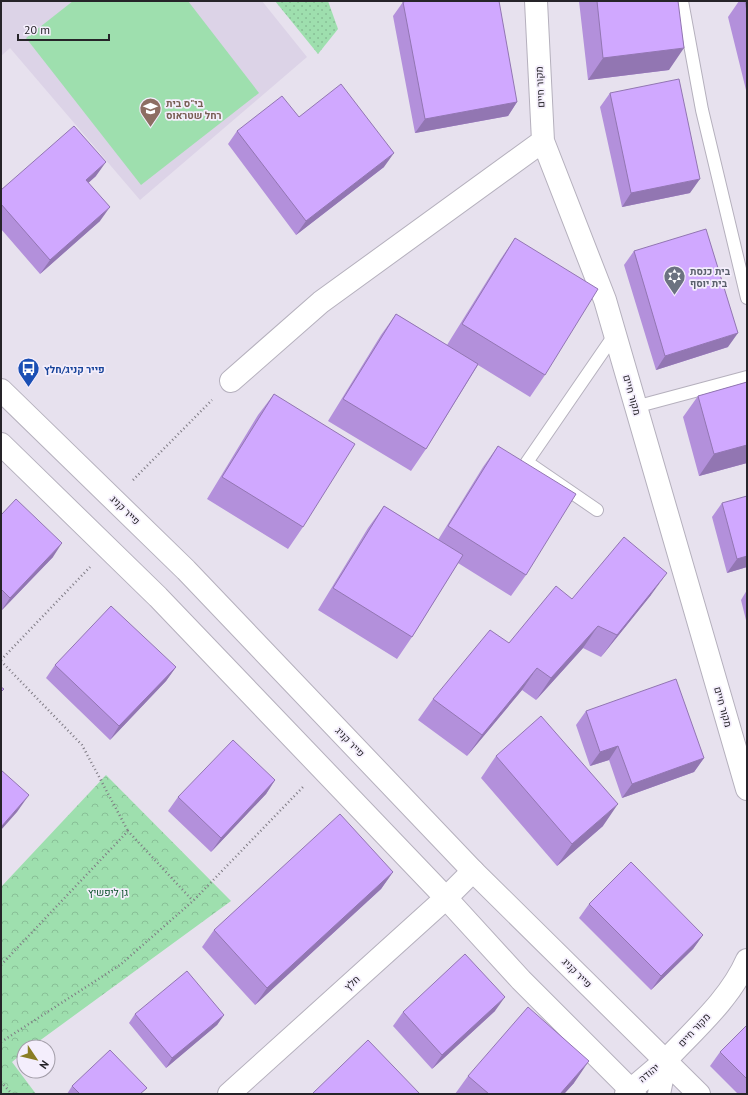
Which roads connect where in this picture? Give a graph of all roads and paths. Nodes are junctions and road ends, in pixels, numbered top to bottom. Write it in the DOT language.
graph roads {
  1 [pos="536,1"];
  2 [pos="682,1"];
  3 [pos="543,141"];
  4 [pos="747,298"];
  5 [pos="615,334"];
  6 [pos="747,378"];
  7 [pos="231,381"];
  8 [pos="1,390"];
  9 [pos="635,407"];
  10 [pos="1,444"];
  11 [pos="114,499"];
  12 [pos="597,510"];
  13 [pos="108,548"];
  14 [pos="1,661"];
  15 [pos="321,768"];
  16 [pos="747,789"];
  17 [pos="128,831"];
  18 [pos="473,871"];
  19 [pos="446,898"];
  20 [pos="193,901"];
  21 [pos="1,965"];
  22 [pos="744,974"];
  23 [pos="1,1042"];
  24 [pos="666,1060"];
  25 [pos="1,1082"];
  26 [pos="630,1092"];
  27 [pos="12,1094"];
  28 [pos="228,1094"];
  29 [pos="659,1094"];
  30 [pos="699,1094"];
  1 -- 3 [label="street, מקור חיים"];
  2 -- 4 [label="lane"];
  3 -- 5 [label="street, מקור חיים"];
  3 -- 7 [label="street"];
  5 -- 9 [label="street, מקור חיים"];
  5 -- 12 [label="lane"];
  6 -- 9 [label="lane"];
  7 -- 11 [label="path"];
  8 -- 11 [label="street, פייר קניג"];
  9 -- 16 [label="street, מקור חיים"];
  10 -- 13 [label="street"];
  11 -- 18 [label="street, פייר קניג"];
  13 -- 14 [label="path"];
  13 -- 15 [label="street"];
  14 -- 17 [label="path"];
  15 -- 19 [label="street"];
  15 -- 20 [label="path"];
  17 -- 20 [label="path"];
  17 -- 21 [label="path"];
  18 -- 19 [label="street, חלץ"];
  18 -- 24 [label="street, פייר קניג"];
  19 -- 26 [label="street"];
  19 -- 28 [label="street, חלץ"];
  20 -- 23 [label="path"];
  22 -- 24 [label="street, מקור חיים"];
  24 -- 26 [label="street, יהודה"];
  24 -- 29 [label="street, יהודה"];
  24 -- 30 [label="street, פייר קניג"];
  25 -- 27 [label="path"];
}
